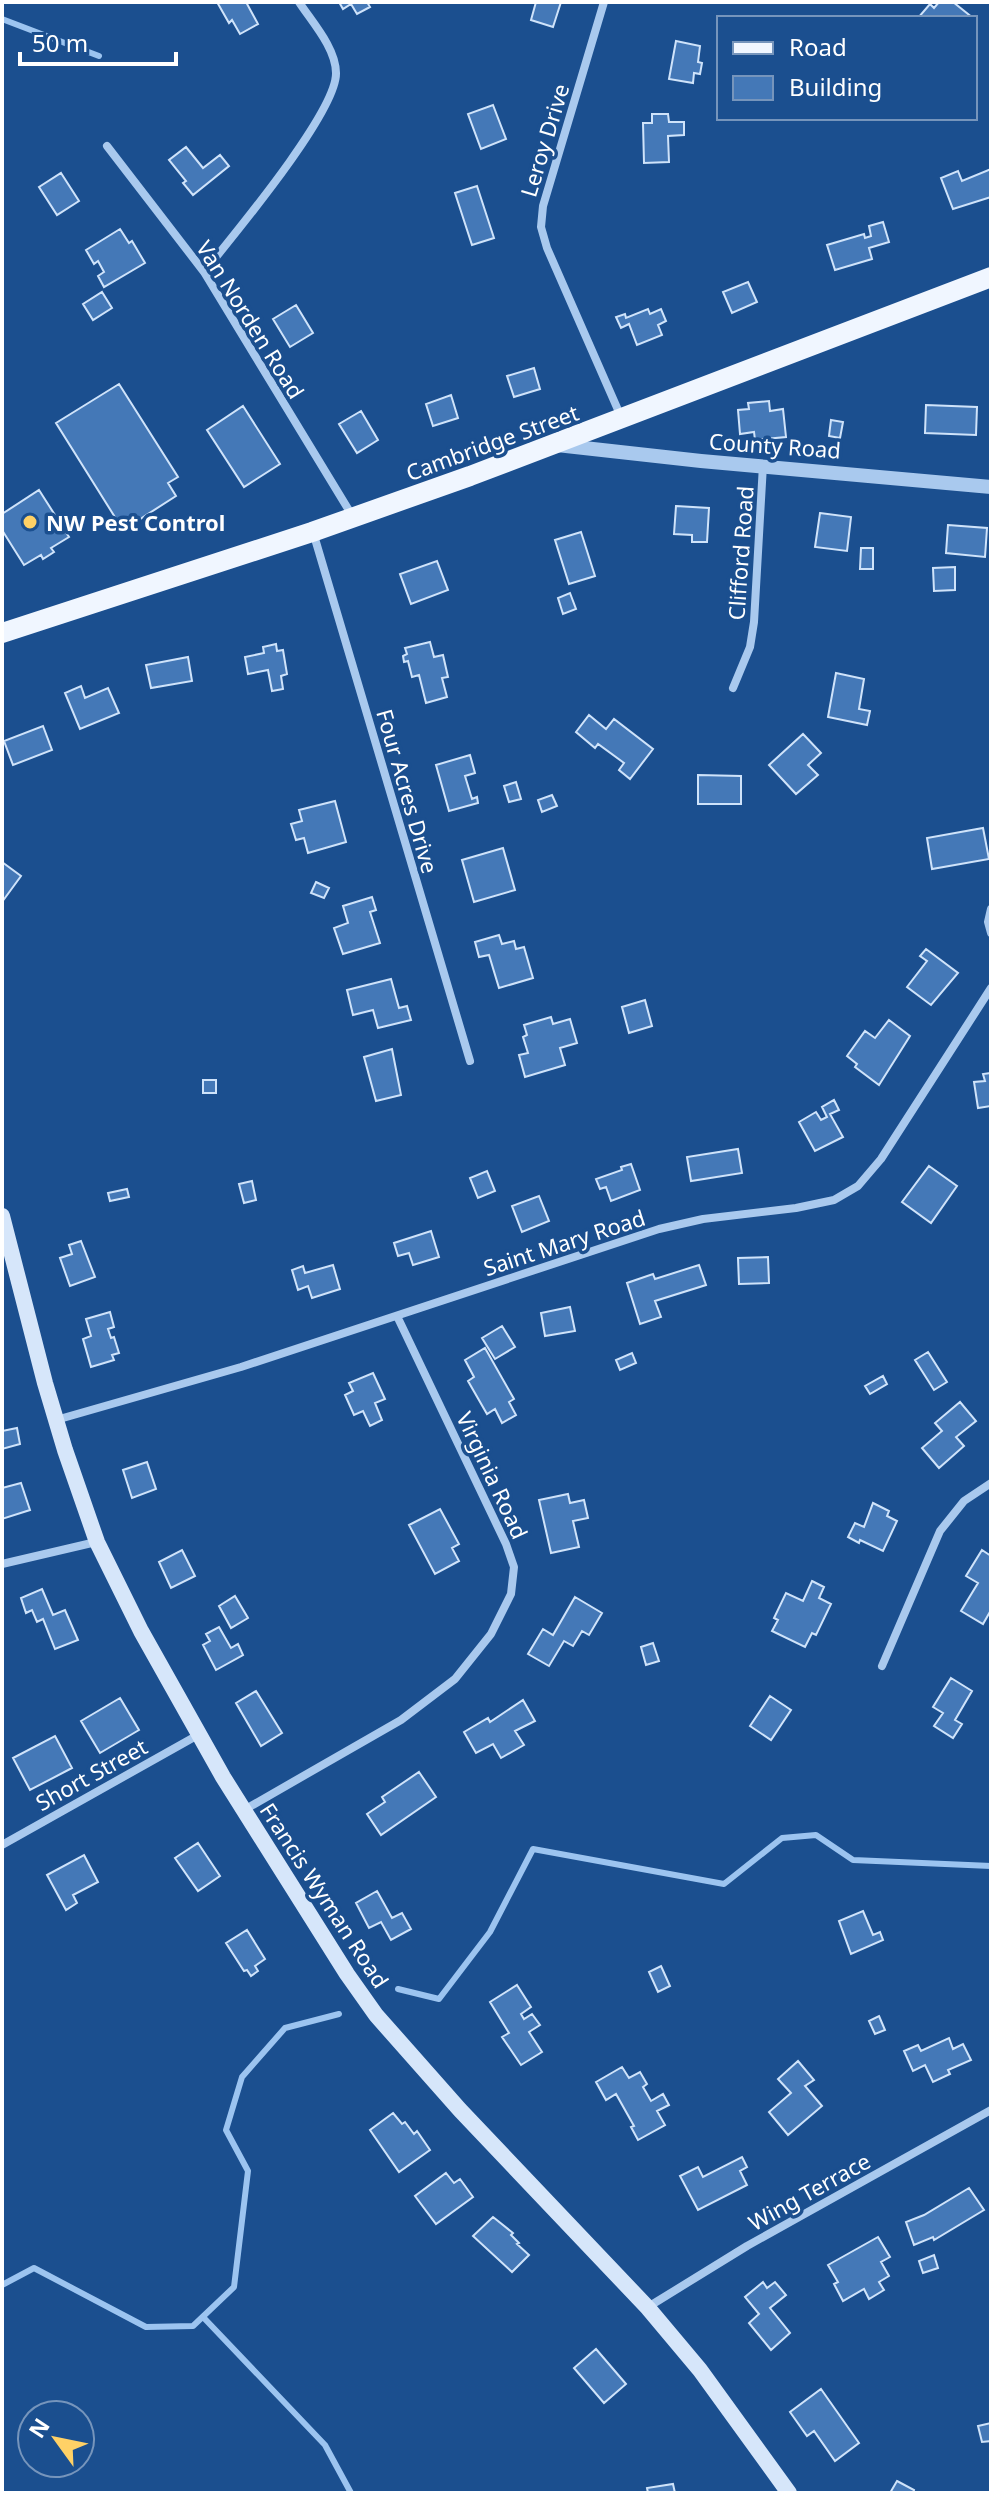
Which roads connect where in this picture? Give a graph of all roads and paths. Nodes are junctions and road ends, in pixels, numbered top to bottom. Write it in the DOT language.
graph roads {
  1 [pos="299,2"];
  2 [pos="604,2"];
  3 [pos="107,146"];
  4 [pos="204,272"];
  5 [pos="991,277"];
  6 [pos="623,419"];
  7 [pos="557,445"];
  8 [pos="763,465"];
  9 [pos="991,487"];
  10 [pos="354,518"];
  11 [pos="312,532"];
  12 [pos="2,633"];
  13 [pos="733,688"];
  14 [pos="991,909"];
  15 [pos="991,933"];
  16 [pos="991,988"];
  17 [pos="470,1061"];
  18 [pos="2,1216"];
  19 [pos="397,1316"];
  20 [pos="56,1420"];
  21 [pos="991,1483"];
  22 [pos="97,1542"];
  23 [pos="2,1564"];
  24 [pos="882,1666"];
  25 [pos="198,1735"];
  26 [pos="243,1810"];
  27 [pos="2,1845"];
  28 [pos="991,2110"];
  29 [pos="648,2308"];
  30 [pos="789,2493"];
  1 -- 4 [label="street"];
  2 -- 6 [label="street, Leroy Drive"];
  3 -- 4 [label="street, Van Norden Road"];
  4 -- 10 [label="street, Van Norden Road"];
  5 -- 6 [label="main road, Cambridge Street"];
  6 -- 7 [label="main road, Cambridge Street"];
  7 -- 8 [label="street, County Road"];
  7 -- 10 [label="main road, Cambridge Street"];
  8 -- 9 [label="street, County Road"];
  8 -- 13 [label="street, Clifford Road"];
  10 -- 11 [label="main road, Cambridge Street"];
  11 -- 12 [label="main road, Cambridge Street"];
  11 -- 17 [label="street, Four Acres Drive"];
  14 -- 15 [label="street"];
  16 -- 19 [label="street, Saint Mary Road"];
  18 -- 20 [label="main road, Francis Wyman Road"];
  19 -- 20 [label="street, Saint Mary Road"];
  19 -- 26 [label="street, Virginia Road"];
  20 -- 22 [label="main road, Francis Wyman Road"];
  21 -- 24 [label="street"];
  22 -- 23 [label="street"];
  22 -- 25 [label="main road, Francis Wyman Road"];
  25 -- 26 [label="main road, Francis Wyman Road"];
  25 -- 27 [label="street, Short Street"];
  26 -- 29 [label="main road, Francis Wyman Road"];
  28 -- 29 [label="street, Wing Terrace"];
  29 -- 30 [label="main road, Francis Wyman Road"];
}
